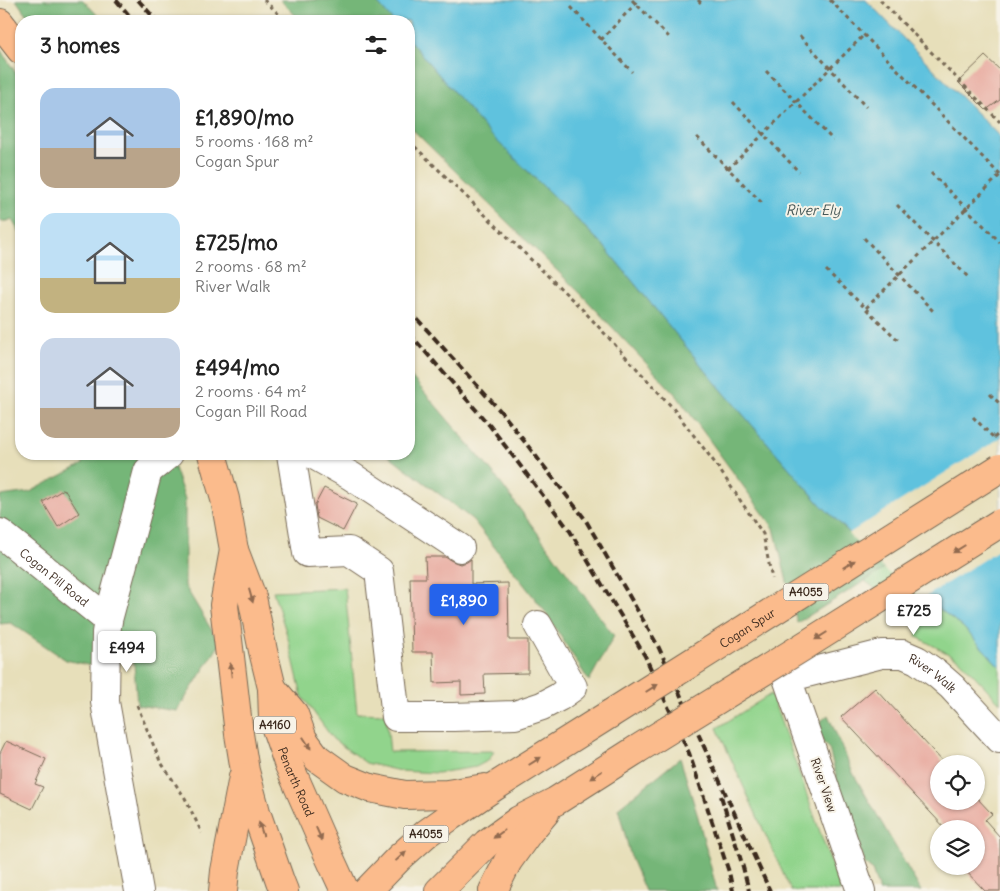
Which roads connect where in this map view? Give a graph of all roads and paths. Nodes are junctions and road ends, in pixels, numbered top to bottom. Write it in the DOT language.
graph roads {
  1 [pos="264,0"];
  2 [pos="698,0"];
  3 [pos="830,0"];
  4 [pos="880,0"];
  5 [pos="635,1"];
  6 [pos="703,5"];
  7 [pos="571,7"];
  8 [pos="280,15"];
  9 [pos="0,23"];
  10 [pos="864,35"];
  11 [pos="800,36"];
  12 [pos="669,37"];
  13 [pos="601,40"];
  14 [pos="15,42"];
  15 [pos="830,69"];
  16 [pos="766,71"];
  17 [pos="632,72"];
  18 [pos="732,102"];
  19 [pos="796,102"];
  20 [pos="866,107"];
  21 [pos="1000,122"];
  22 [pos="763,134"];
  23 [pos="697,136"];
  24 [pos="833,140"];
  25 [pos="415,147"];
  26 [pos="728,169"];
  27 [pos="798,172"];
  28 [pos="931,173"];
  29 [pos="1000,175"];
  30 [pos="763,204"];
  31 [pos="897,206"];
  32 [pos="967,208"];
  33 [pos="864,238"];
  34 [pos="933,242"];
  35 [pos="1000,242"];
  36 [pos="826,270"];
  37 [pos="899,274"];
  38 [pos="968,277"];
  39 [pos="866,308"];
  40 [pos="934,312"];
  41 [pos="900,341"];
  42 [pos="990,394"];
  43 [pos="1000,404"];
  44 [pos="973,417"];
  45 [pos="1000,432"];
  46 [pos="994,438"];
  47 [pos="1000,444"];
  48 [pos="162,460"];
  49 [pos="214,460"];
  50 [pos="292,460"];
  51 [pos="323,460"];
  52 [pos="1000,468"];
  53 [pos="1000,523"];
  54 [pos="0,533"];
  55 [pos="460,548"];
  56 [pos="234,550"];
  57 [pos="773,585"];
  58 [pos="108,620"];
  59 [pos="538,625"];
  60 [pos="787,678"];
  61 [pos="272,688"];
  62 [pos="134,698"];
  63 [pos="1000,739"];
  64 [pos="245,771"];
  65 [pos="494,787"];
  66 [pos="556,801"];
  67 [pos="202,833"];
  68 [pos="138,891"];
  69 [pos="223,891"];
  70 [pos="284,891"];
  71 [pos="346,891"];
  72 [pos="367,891"];
  73 [pos="439,891"];
  74 [pos="493,891"];
  75 [pos="861,891"];
  1 -- 8 [label="path"];
  2 -- 6 [label="path"];
  3 -- 10 [label="path"];
  4 -- 21 [label="path"];
  5 -- 12 [label="path"];
  5 -- 13 [label="path"];
  7 -- 13 [label="path"];
  9 -- 14 [label="main road"];
  10 -- 15 [label="path"];
  10 -- 29 [label="path"];
  11 -- 15 [label="path"];
  13 -- 17 [label="path"];
  15 -- 19 [label="path"];
  15 -- 20 [label="path"];
  16 -- 19 [label="path"];
  18 -- 22 [label="path"];
  19 -- 22 [label="path"];
  19 -- 24 [label="path"];
  22 -- 26 [label="path"];
  22 -- 27 [label="path"];
  23 -- 26 [label="path"];
  25 -- 57 [label="path"];
  26 -- 30 [label="path"];
  28 -- 32 [label="path"];
  29 -- 32 [label="path"];
  31 -- 34 [label="path"];
  32 -- 34 [label="path"];
  32 -- 35 [label="path"];
  33 -- 37 [label="path"];
  34 -- 37 [label="path"];
  34 -- 38 [label="path"];
  36 -- 41 [label="path"];
  37 -- 39 [label="path"];
  37 -- 40 [label="path"];
  42 -- 43 [label="path"];
  44 -- 46 [label="path"];
  45 -- 46 [label="path"];
  46 -- 47 [label="path"];
  48 -- 58 [label="street"];
  49 -- 56 [label="main road, Penarth Road / A4160"];
  50 -- 59 [label="street"];
  51 -- 55 [label="street"];
  65 -- 52 [label="main road, Cogan Spur / A4055, one-way, bridge"];
  53 -- 66 [label="main road, one-way, bridge"];
  54 -- 58 [label="street, Cogan Pill Road"];
  56 -- 61 [label="main road, Penarth Road / A4160, one-way"];
  64 -- 56 [label="main road, Penarth Road / A4160, one-way"];
  58 -- 68 [label="street"];
  60 -- 63 [label="street, River Walk"];
  60 -- 75 [label="street, River View"];
  61 -- 65 [label="main road, one-way"];
  61 -- 71 [label="main road, Penarth Road / A4160, one-way"];
  62 -- 67 [label="path"];
  64 -- 69 [label="main road"];
  70 -- 64 [label="main road, Penarth Road / A4160, one-way"];
  72 -- 65 [label="main road, A4055, one-way"];
  66 -- 73 [label="main road, one-way"];
  66 -- 74 [label="main road"];
}
